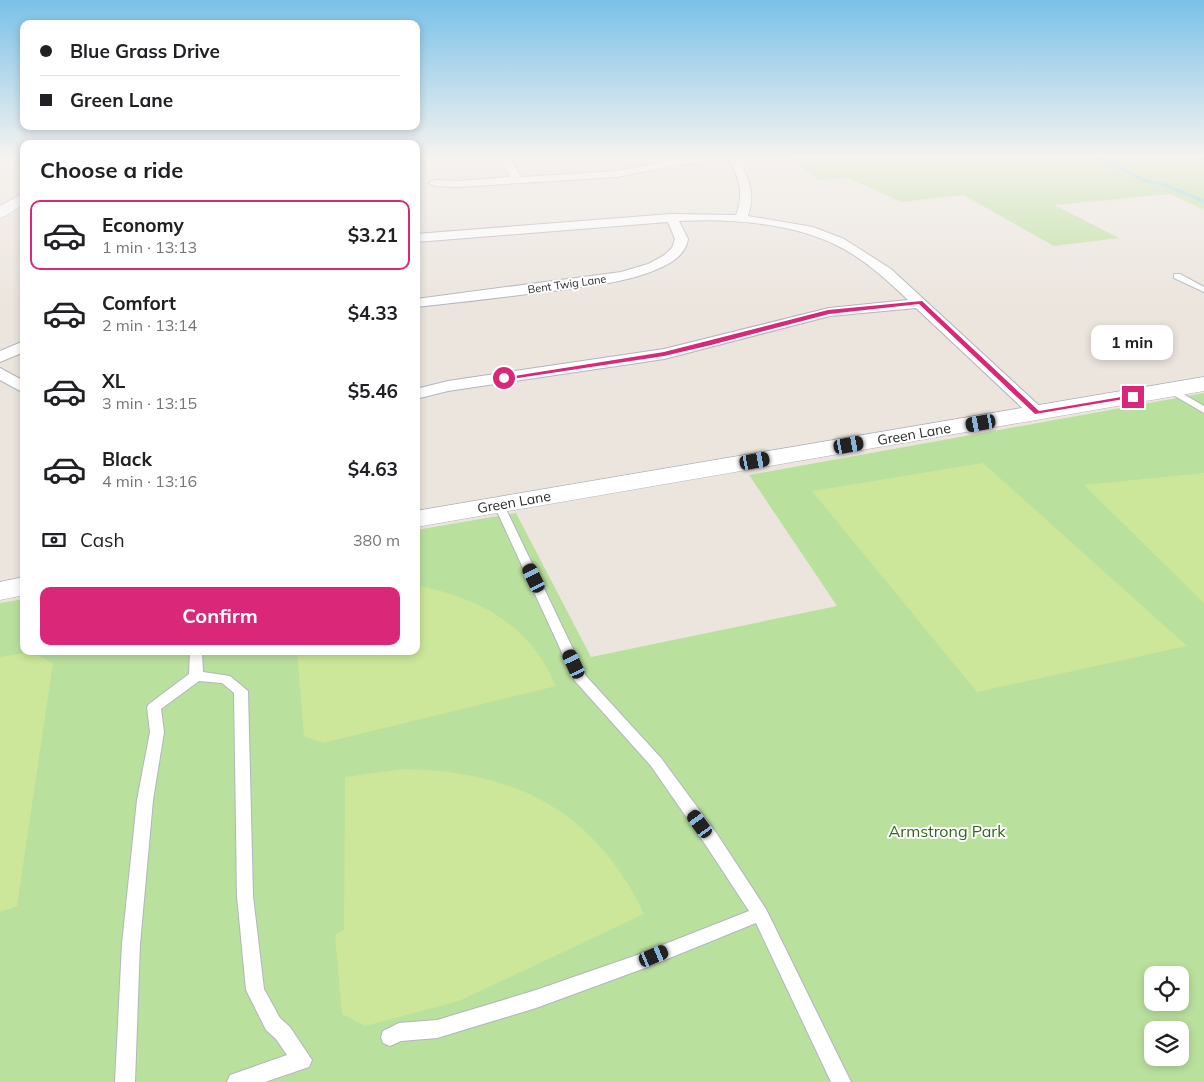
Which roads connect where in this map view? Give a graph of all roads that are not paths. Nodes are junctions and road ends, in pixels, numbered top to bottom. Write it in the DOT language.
graph roads {
  1 [pos="746,206"];
  2 [pos="671,218"];
  3 [pos="741,218"];
  4 [pos="420,238"];
  5 [pos="1177,276"];
  6 [pos="1204,290"];
  7 [pos="420,302"];
  8 [pos="920,303"];
  9 [pos="20,348"];
  10 [pos="0,358"];
  11 [pos="0,373"];
  12 [pos="1204,384"];
  13 [pos="20,386"];
  14 [pos="1171,390"];
  15 [pos="420,393"];
  16 [pos="1204,410"];
  17 [pos="1038,413"];
  18 [pos="499,505"];
  19 [pos="420,518"];
  20 [pos="20,587"];
  21 [pos="0,590"];
  22 [pos="196,655"];
  23 [pos="196,676"];
  24 [pos="760,914"];
  25 [pos="390,1037"];
  26 [pos="126,1082"];
  27 [pos="237,1082"];
  28 [pos="841,1082"];
  1 -- 3 [label="street"];
  2 -- 3 [label="street"];
  2 -- 4 [label="street"];
  2 -- 7 [label="street, Bent Twig Lane"];
  3 -- 8 [label="street"];
  5 -- 6 [label="lane"];
  8 -- 15 [label="street"];
  8 -- 17 [label="street"];
  9 -- 10 [label="street"];
  11 -- 13 [label="street"];
  12 -- 14 [label="street, Green Lane"];
  14 -- 16 [label="lane"];
  14 -- 17 [label="street, Green Lane"];
  17 -- 18 [label="street, Green Lane"];
  18 -- 19 [label="street, Green Lane"];
  18 -- 24 [label="lane"];
  20 -- 21 [label="street"];
  22 -- 23 [label="lane"];
  23 -- 26 [label="lane"];
  23 -- 27 [label="lane"];
  24 -- 25 [label="lane"];
  24 -- 28 [label="lane"];
}
